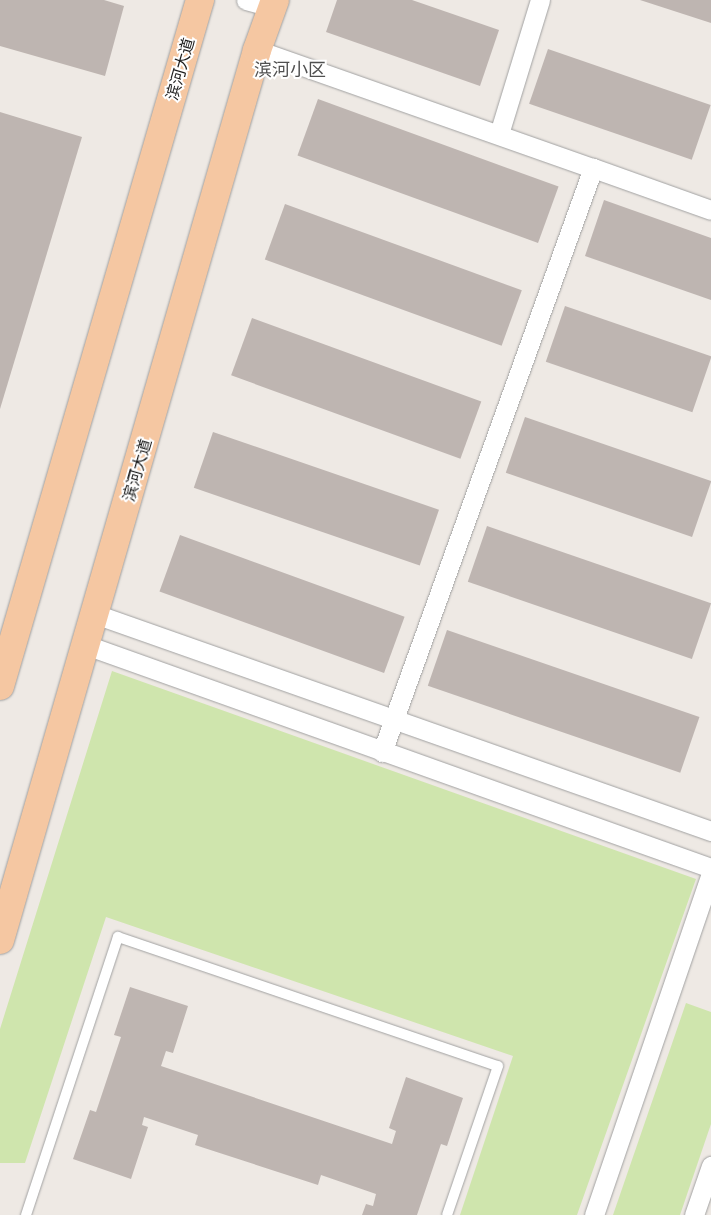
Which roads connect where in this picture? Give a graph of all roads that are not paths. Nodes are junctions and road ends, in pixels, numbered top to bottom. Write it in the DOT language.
graph roads {
  1 [pos="200,0"];
  2 [pos="246,0"];
  3 [pos="540,0"];
  4 [pos="274,4"];
  5 [pos="257,50"];
  6 [pos="499,134"];
  7 [pos="594,168"];
  8 [pos="711,210"];
  9 [pos="95,614"];
  10 [pos="86,645"];
  11 [pos="0,686"];
  12 [pos="393,718"];
  13 [pos="382,752"];
  14 [pos="711,831"];
  15 [pos="711,868"];
  16 [pos="711,873"];
  17 [pos="0,940"];
  18 [pos="711,1166"];
  19 [pos="26,1215"];
  20 [pos="447,1215"];
  21 [pos="594,1215"];
  22 [pos="694,1215"];
  1 -- 11 [label="main road, 滨河大道"];
  2 -- 4 [label="street"];
  3 -- 6 [label="street"];
  4 -- 5 [label="main road, 滨河大道"];
  5 -- 6 [label="street"];
  5 -- 9 [label="main road, 滨河大道"];
  6 -- 7 [label="street"];
  7 -- 8 [label="street"];
  7 -- 12 [label="street"];
  9 -- 10 [label="main road, 滨河大道"];
  9 -- 12 [label="street"];
  10 -- 13 [label="street"];
  10 -- 17 [label="main road, 滨河大道"];
  12 -- 13 [label="street"];
  12 -- 14 [label="street"];
  13 -- 15 [label="street"];
  16 -- 21 [label="street"];
  18 -- 22 [label="street"];
  19 -- 20 [label="lane"];
}
